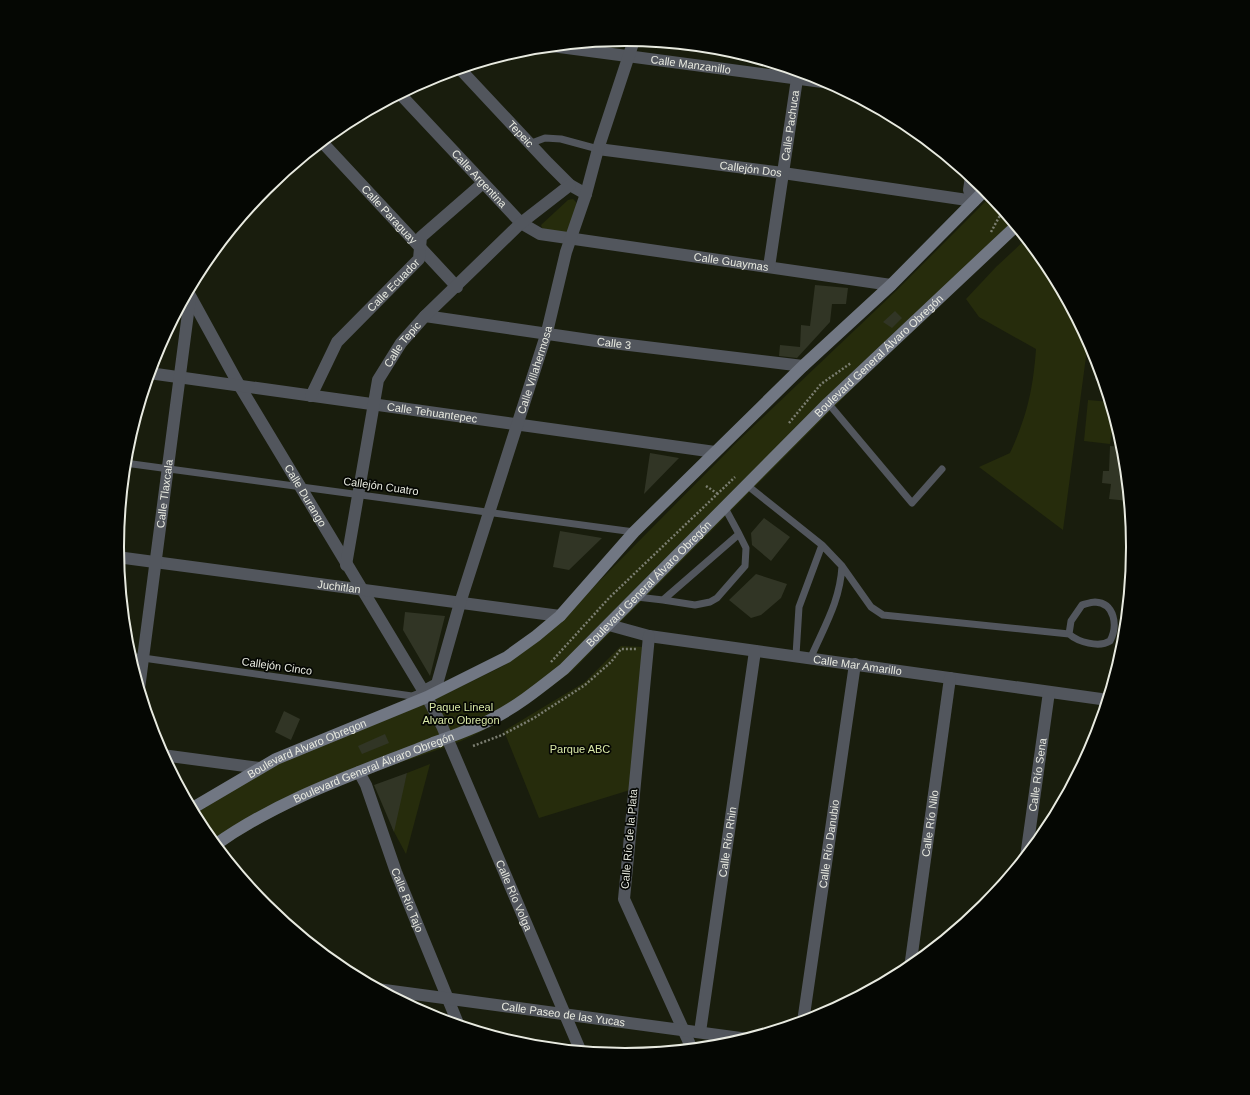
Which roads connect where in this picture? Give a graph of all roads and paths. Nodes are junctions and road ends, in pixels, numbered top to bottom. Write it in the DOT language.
graph roads {
  1 [pos="632,46"];
  2 [pos="573,49"];
  3 [pos="628,56"];
  4 [pos="464,73"];
  5 [pos="797,79"];
  6 [pos="806,80"];
  7 [pos="404,98"];
  8 [pos="529,144"];
  9 [pos="326,146"];
  10 [pos="598,149"];
  11 [pos="783,173"];
  12 [pos="483,183"];
  13 [pos="970,183"];
  14 [pos="570,185"];
  15 [pos="586,194"];
  16 [pos="981,194"];
  17 [pos="974,201"];
  18 [pos="521,223"];
  19 [pos="1012,229"];
  20 [pos="572,240"];
  21 [pos="419,246"];
  22 [pos="769,267"];
  23 [pos="457,286"];
  24 [pos="891,286"];
  25 [pos="191,298"];
  26 [pos="188,302"];
  27 [pos="425,316"];
  28 [pos="547,332"];
  29 [pos="803,366"];
  30 [pos="155,374"];
  31 [pos="179,377"];
  32 [pos="239,385"];
  33 [pos="311,396"];
  34 [pos="828,403"];
  35 [pos="372,405"];
  36 [pos="517,425"];
  37 [pos="715,452"];
  38 [pos="131,464"];
  39 [pos="168,469"];
  40 [pos="942,469"];
  41 [pos="706,486"];
  42 [pos="748,486"];
  43 [pos="300,487"];
  44 [pos="357,494"];
  45 [pos="724,503"];
  46 [pos="489,512"];
  47 [pos="634,532"];
  48 [pos="739,534"];
  49 [pos="822,545"];
  50 [pos="124,558"];
  51 [pos="155,562"];
  52 [pos="346,565"];
  53 [pos="842,566"];
  54 [pos="360,589"];
  55 [pos="637,597"];
  56 [pos="664,600"];
  57 [pos="460,603"];
  58 [pos="560,616"];
  59 [pos="609,625"];
  60 [pos="1069,634"];
  61 [pos="649,636"];
  62 [pos="642,649"];
  63 [pos="755,651"];
  64 [pos="796,655"];
  65 [pos="136,657"];
  66 [pos="811,657"];
  67 [pos="144,658"];
  68 [pos="855,664"];
  69 [pos="141,677"];
  70 [pos="950,678"];
  71 [pos="1049,692"];
  72 [pos="424,695"];
  73 [pos="1103,699"];
  74 [pos="448,739"];
  75 [pos="473,746"];
  76 [pos="169,756"];
  77 [pos="260,768"];
  78 [pos="359,772"];
  79 [pos="196,806"];
  80 [pos="219,842"];
  81 [pos="1027,847"];
  82 [pos="911,959"];
  83 [pos="391,991"];
  84 [pos="447,998"];
  85 [pos="566,1014"];
  86 [pos="804,1016"];
  87 [pos="456,1019"];
  88 [pos="685,1030"];
  89 [pos="700,1032"];
  90 [pos="733,1037"];
  91 [pos="690,1045"];
  92 [pos="579,1047"];
  1 -- 3 [label="street, Calle Villahermosa"];
  2 -- 3 [label="street, Calle Manzanillo"];
  3 -- 5 [label="street, Calle Manzanillo"];
  3 -- 10 [label="street, Calle Villahermosa"];
  4 -- 8 [label="street, Tepeic"];
  5 -- 6 [label="street, Calle Manzanillo"];
  5 -- 11 [label="street, Calle Pachuca"];
  7 -- 12 [label="street, Calle Argentina"];
  8 -- 10 [label="lane, Callejón Dos"];
  8 -- 14 [label="street, Tepeic"];
  9 -- 21 [label="street, Calle Paraguay"];
  10 -- 11 [label="street, Callejón Dos"];
  10 -- 15 [label="street, Calle Villahermosa"];
  11 -- 17 [label="street, Callejón Dos"];
  11 -- 22 [label="street, Calle Pachuca"];
  12 -- 18 [label="street, Calle Argentina"];
  12 -- 21 [label="street, Calle Ecuador"];
  13 -- 17 [label="street"];
  14 -- 15 [label="street, Tepeic"];
  14 -- 18 [label="street, Calle Tepic"];
  15 -- 20 [label="street, Calle Villahermosa"];
  16 -- 17 [label="main road"];
  17 -- 24 [label="main road"];
  18 -- 20 [label="street, Calle Argentina"];
  18 -- 23 [label="street, Calle Tepic"];
  19 -- 34 [label="main road, Boulevard General Álvaro Obregón"];
  20 -- 22 [label="street, Calle Guaymas"];
  20 -- 28 [label="street, Calle Villahermosa"];
  21 -- 23 [label="street, Calle Paraguay"];
  21 -- 33 [label="street, Calle Ecuador"];
  22 -- 24 [label="street, Calle Guaymas"];
  23 -- 27 [label="street, Calle Tepic"];
  24 -- 29 [label="main road"];
  25 -- 32 [label="street, Calle Durango"];
  26 -- 31 [label="street, Calle Tlaxcala"];
  27 -- 28 [label="street, Calle 3"];
  27 -- 35 [label="street, Calle Tepic"];
  28 -- 29 [label="street, Calle 3"];
  28 -- 36 [label="street, Calle Villahermosa"];
  29 -- 37 [label="main road"];
  30 -- 31 [label="street, Calle Tehuantepec"];
  31 -- 32 [label="street, Calle Tehuantepec"];
  31 -- 39 [label="street, Calle Tlaxcala"];
  32 -- 33 [label="street, Calle Tehuantepec"];
  32 -- 43 [label="street, Calle Durango"];
  33 -- 35 [label="street, Calle Tehuantepec"];
  34 -- 40 [label="lane"];
  34 -- 42 [label="main road, Boulevard General Álvaro Obregón"];
  35 -- 36 [label="street, Calle Tehuantepec"];
  35 -- 44 [label="street, Calle Tepic"];
  36 -- 37 [label="street, Calle Tehuantepec"];
  36 -- 46 [label="street, Calle Villahermosa"];
  37 -- 47 [label="main road"];
  38 -- 39 [label="lane, Callejón Cuatro"];
  39 -- 43 [label="lane, Callejón Cuatro"];
  39 -- 51 [label="street, Calle Tlaxcala"];
  41 -- 45 [label="path"];
  42 -- 45 [label="main road, Boulevard General Álvaro Obregón"];
  42 -- 49 [label="lane"];
  43 -- 44 [label="lane, Callejón Cuatro"];
  43 -- 52 [label="street, Calle Durango"];
  44 -- 46 [label="lane, Callejón Cuatro"];
  44 -- 52 [label="street, Calle Tepic"];
  45 -- 48 [label="lane"];
  45 -- 55 [label="main road, Boulevard General Álvaro Obregón"];
  46 -- 47 [label="lane, Callejón Cuatro"];
  46 -- 57 [label="street, Calle Villahermosa"];
  47 -- 58 [label="main road"];
  48 -- 56 [label="lane"];
  48 -- 56 [label="lane"];
  49 -- 53 [label="lane"];
  49 -- 64 [label="lane"];
  50 -- 51 [label="street, Juchitlan"];
  51 -- 54 [label="street, Juchitlan"];
  51 -- 67 [label="street, Calle Tlaxcala"];
  52 -- 54 [label="street, Calle Durango"];
  53 -- 60 [label="lane"];
  53 -- 66 [label="lane"];
  54 -- 57 [label="street, Juchitlan"];
  54 -- 72 [label="street, Calle Durango"];
  55 -- 56 [label="lane"];
  55 -- 59 [label="main road, Boulevard General Álvaro Obregón"];
  57 -- 58 [label="street, Juchitlan"];
  57 -- 72 [label="street, Calle Villahermosa"];
  58 -- 72 [label="main road"];
  59 -- 61 [label="street, Calle Mar Amarillo"];
  59 -- 74 [label="main road, Boulevard General Álvaro Obregón"];
  60 -- 60 [label="lane"];
  61 -- 63 [label="street, Calle Mar Amarillo"];
  61 -- 88 [label="street, Calle Río de la Plata"];
  62 -- 75 [label="path"];
  63 -- 64 [label="street, Calle Mar Amarillo"];
  63 -- 89 [label="street, Calle Río Rhin"];
  64 -- 66 [label="street, Calle Mar Amarillo"];
  65 -- 67 [label="lane, Callejón Cinco"];
  66 -- 68 [label="street, Calle Mar Amarillo"];
  67 -- 69 [label="street, Calle Tlaxcala"];
  67 -- 72 [label="lane, Callejón Cinco"];
  68 -- 70 [label="street, Calle Mar Amarillo"];
  68 -- 86 [label="street, Calle Río Danubio"];
  70 -- 71 [label="street, Calle Mar Amarillo"];
  70 -- 82 [label="street, Calle Río Nilo"];
  71 -- 73 [label="street, Calle Mar Amarillo"];
  71 -- 81 [label="street, Calle Río Sena"];
  72 -- 74 [label="street, Calle Río Volga"];
  72 -- 77 [label="main road, Boulevard Alvaro Obregon"];
  74 -- 78 [label="main road, Boulevard General Álvaro Obregón"];
  74 -- 85 [label="street, Calle Río Volga"];
  76 -- 77 [label="street"];
  77 -- 79 [label="main road, Boulevard Alvaro Obregon"];
  78 -- 80 [label="main road, Boulevard General Álvaro Obregón"];
  78 -- 84 [label="street, Calle Río Tajo"];
  83 -- 84 [label="street, Calle Paseo de las Yucas"];
  84 -- 85 [label="street, Calle Paseo de las Yucas"];
  84 -- 87 [label="street, Calle Río Tajo"];
  85 -- 88 [label="street, Calle Paseo de las Yucas"];
  85 -- 92 [label="street, Calle Río Volga"];
  88 -- 89 [label="street, Calle Paseo de las Yucas"];
  88 -- 91 [label="street, Calle Río de la Plata"];
  89 -- 90 [label="street, Calle Paseo de las Yucas"];
}
